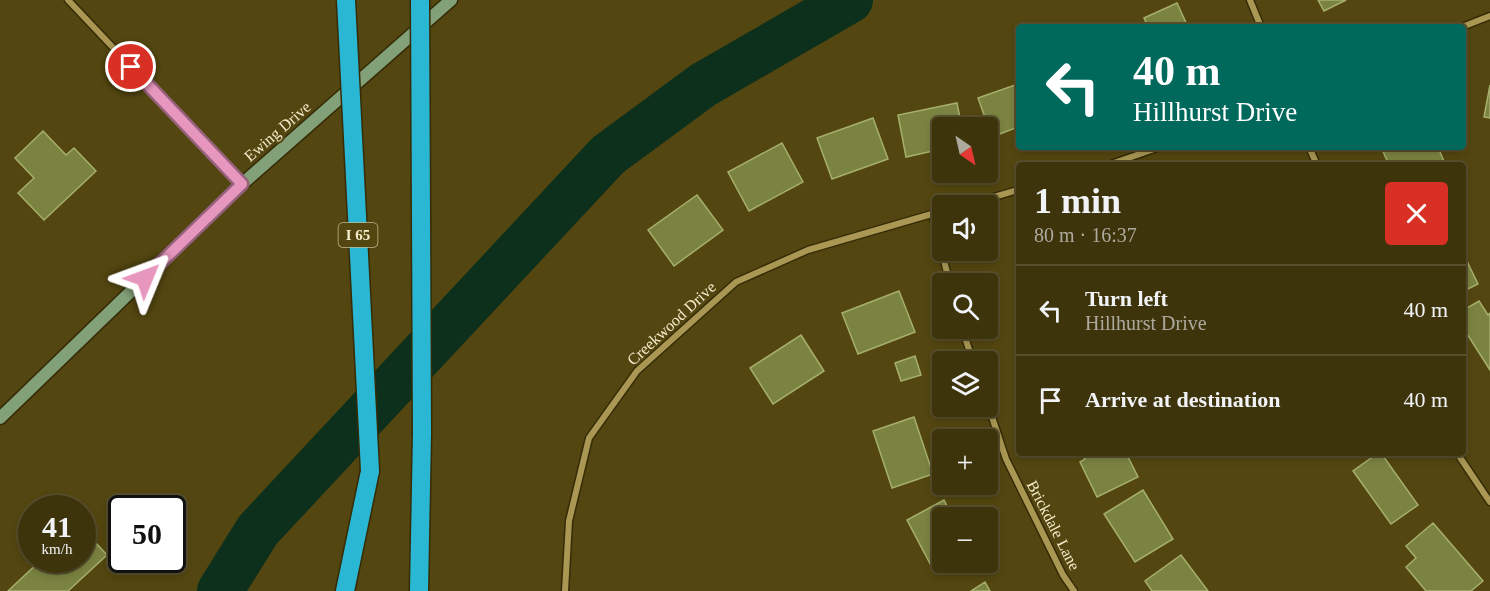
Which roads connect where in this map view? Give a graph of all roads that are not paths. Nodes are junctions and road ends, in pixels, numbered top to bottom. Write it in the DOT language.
graph roads {
  1 [pos="68,0"];
  2 [pos="346,0"];
  3 [pos="420,0"];
  4 [pos="451,0"];
  5 [pos="1250,0"];
  6 [pos="1490,16"];
  7 [pos="1260,24"];
  8 [pos="1466,25"];
  9 [pos="1151,150"];
  10 [pos="1117,162"];
  11 [pos="242,184"];
  12 [pos="1016,191"];
  13 [pos="998,196"];
  14 [pos="932,214"];
  15 [pos="992,417"];
  16 [pos="0,418"];
  17 [pos="1458,456"];
  18 [pos="1490,502"];
  19 [pos="345,591"];
  20 [pos="419,591"];
  21 [pos="565,591"];
  22 [pos="1074,591"];
  1 -- 11 [label="street"];
  2 -- 19 [label="highway, I 65, bridge"];
  3 -- 20 [label="highway, bridge"];
  4 -- 11 [label="main road, Ewing Drive"];
  5 -- 7 [label="street"];
  6 -- 8 [label="street"];
  9 -- 10 [label="street"];
  11 -- 16 [label="main road, Ewing Drive"];
  12 -- 13 [label="street"];
  14 -- 21 [label="street, Creekwood Drive"];
  15 -- 22 [label="street, Brickdale Lane"];
  17 -- 18 [label="street"];
}
